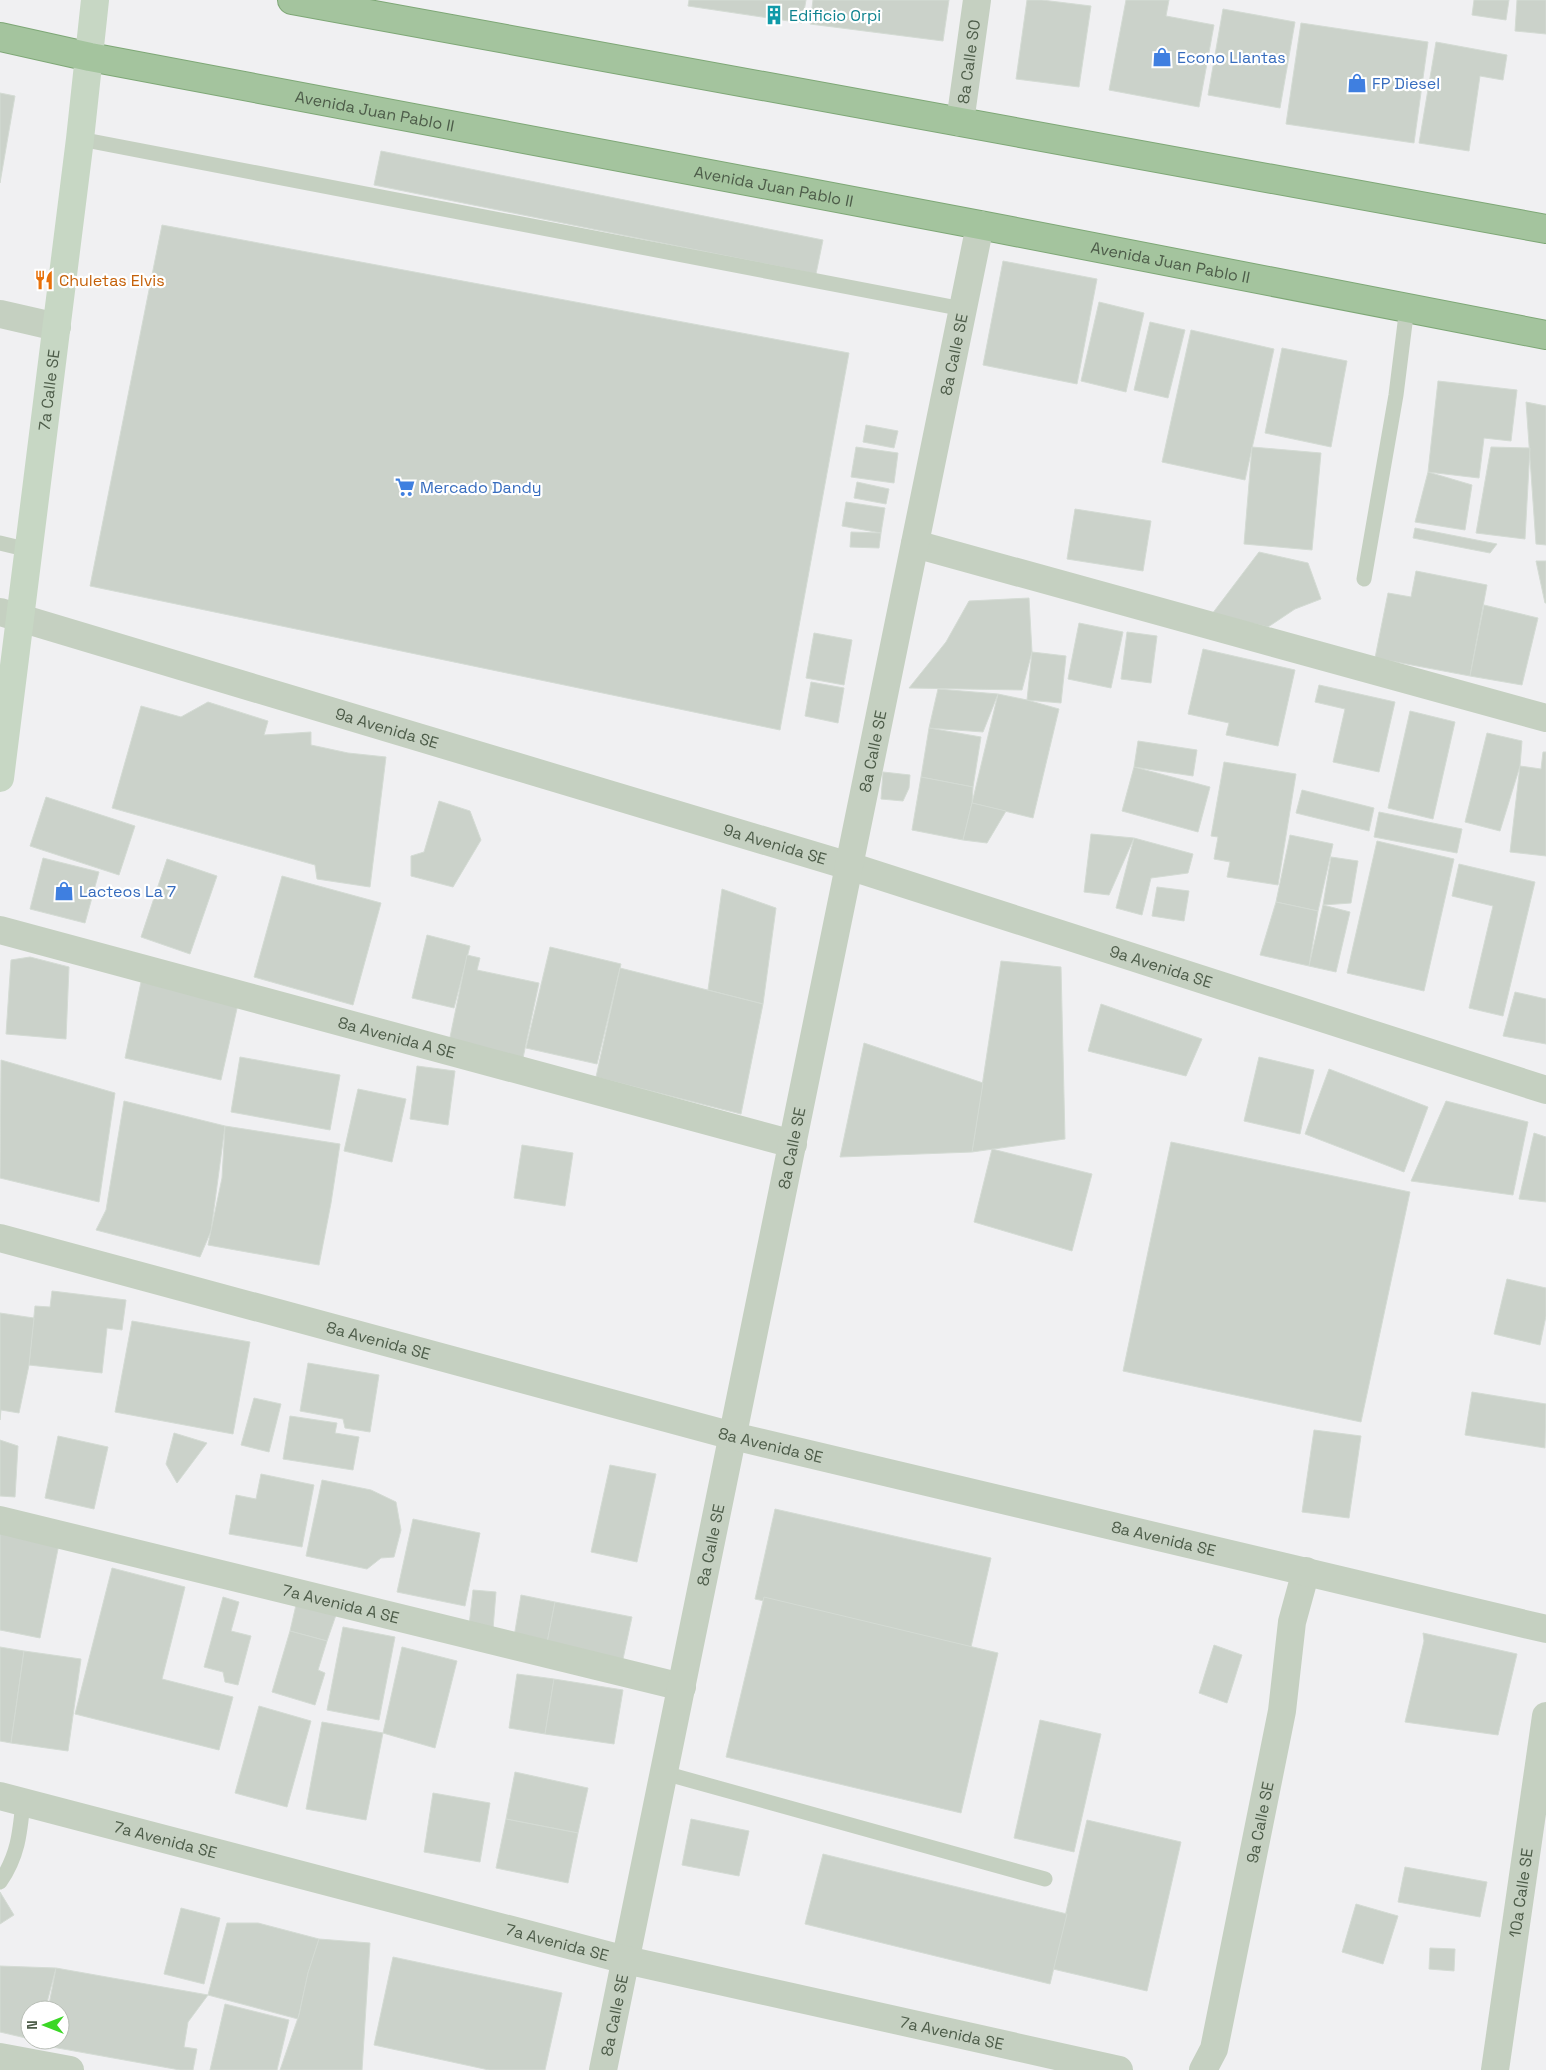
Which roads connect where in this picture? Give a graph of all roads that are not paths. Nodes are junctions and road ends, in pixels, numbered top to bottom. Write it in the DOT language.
graph roads {
  1 [pos="95,0"];
  2 [pos="292,0"];
  3 [pos="978,0"];
  4 [pos="0,37"];
  5 [pos="90,57"];
  6 [pos="960,122"];
  7 [pos="80,139"];
  8 [pos="980,225"];
  9 [pos="1546,229"];
  10 [pos="1407,307"];
  11 [pos="963,309"];
  12 [pos="0,314"];
  13 [pos="57,327"];
  14 [pos="1546,335"];
  15 [pos="0,543"];
  16 [pos="915,544"];
  17 [pos="29,550"];
  18 [pos="1364,578"];
  19 [pos="10,615"];
  20 [pos="1546,718"];
  21 [pos="0,778"];
  22 [pos="850,866"];
  23 [pos="0,930"];
  24 [pos="1546,1090"];
  25 [pos="793,1144"];
  26 [pos="0,1238"];
  27 [pos="733,1436"];
  28 [pos="0,1520"];
  29 [pos="1306,1571"];
  30 [pos="1546,1629"];
  31 [pos="682,1687"];
  32 [pos="1546,1716"];
  33 [pos="664,1773"];
  34 [pos="12,1799"];
  35 [pos="1045,1879"];
  36 [pos="0,1882"];
  37 [pos="626,1960"];
  38 [pos="0,2057"];
  39 [pos="70,2070"];
  40 [pos="603,2070"];
  41 [pos="1119,2070"];
  42 [pos="1203,2070"];
  43 [pos="1495,2070"];
  1 -- 5 [label="main road, 7a Calle SE"];
  2 -- 6 [label="highway"];
  3 -- 6 [label="street, 8a Calle SO"];
  4 -- 5 [label="highway, Avenida Juan Pablo II"];
  5 -- 7 [label="main road, 7a Calle SE"];
  5 -- 8 [label="highway, Avenida Juan Pablo II"];
  6 -- 9 [label="highway"];
  7 -- 11 [label="lane"];
  7 -- 13 [label="main road, 7a Calle SE"];
  8 -- 10 [label="highway, Avenida Juan Pablo II"];
  8 -- 11 [label="street, 8a Calle SE"];
  10 -- 14 [label="highway, Avenida Juan Pablo II"];
  10 -- 18 [label="lane"];
  11 -- 16 [label="street, 8a Calle SE"];
  12 -- 13 [label="street"];
  13 -- 17 [label="main road, 7a Calle SE"];
  15 -- 17 [label="lane"];
  16 -- 20 [label="street"];
  16 -- 22 [label="street, 8a Calle SE"];
  17 -- 19 [label="main road, 7a Calle SE"];
  19 -- 21 [label="main road, 7a Calle SE"];
  19 -- 22 [label="street, 9a Avenida SE"];
  22 -- 24 [label="street, 9a Avenida SE"];
  22 -- 25 [label="street, 8a Calle SE"];
  23 -- 25 [label="street, 8a Avenida A SE"];
  25 -- 27 [label="street, 8a Calle SE"];
  26 -- 27 [label="street, 8a Avenida SE"];
  27 -- 29 [label="street, 8a Avenida SE"];
  27 -- 31 [label="street, 8a Calle SE"];
  28 -- 31 [label="street, 7a Avenida A SE"];
  29 -- 30 [label="street, 8a Avenida SE"];
  29 -- 42 [label="street, 9a Calle SE"];
  31 -- 33 [label="street, 8a Calle SE"];
  32 -- 43 [label="street, 10a Calle SE"];
  33 -- 35 [label="lane"];
  33 -- 37 [label="street, 8a Calle SE"];
  34 -- 36 [label="lane"];
  34 -- 37 [label="street, 7a Avenida SE"];
  37 -- 40 [label="street, 8a Calle SE"];
  37 -- 41 [label="street, 7a Avenida SE"];
  38 -- 39 [label="street"];
}
